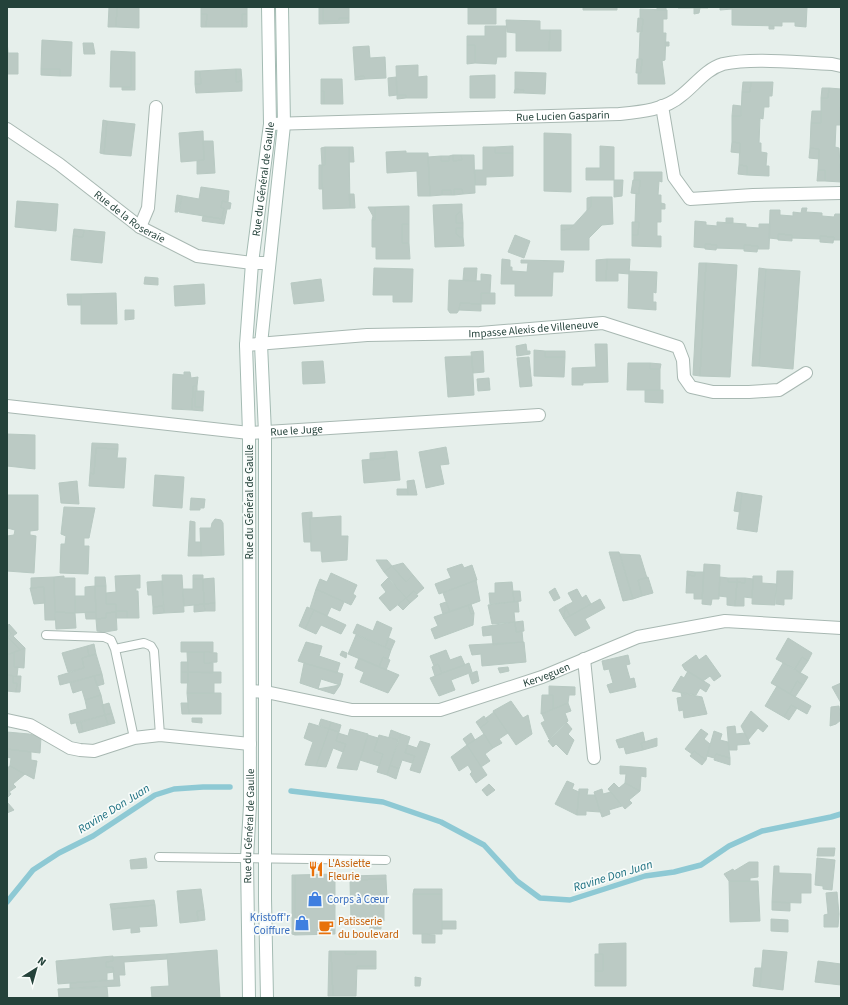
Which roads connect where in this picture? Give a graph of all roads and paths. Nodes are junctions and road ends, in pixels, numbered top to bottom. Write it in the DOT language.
graph roads {
  1 [pos="268,7"];
  2 [pos="282,7"];
  3 [pos="841,66"];
  4 [pos="662,106"];
  5 [pos="156,107"];
  6 [pos="270,124"];
  7 [pos="284,125"];
  8 [pos="7,129"];
  9 [pos="841,193"];
  10 [pos="140,227"];
  11 [pos="269,262"];
  12 [pos="252,263"];
  13 [pos="261,344"];
  14 [pos="246,345"];
  15 [pos="806,373"];
  16 [pos="7,406"];
  17 [pos="539,415"];
  18 [pos="249,433"];
  19 [pos="266,433"];
  20 [pos="841,628"];
  21 [pos="46,635"];
  22 [pos="115,649"];
  23 [pos="584,659"];
  24 [pos="250,691"];
  25 [pos="266,692"];
  26 [pos="7,720"];
  27 [pos="160,735"];
  28 [pos="134,738"];
  29 [pos="250,744"];
  30 [pos="594,758"];
  31 [pos="159,857"];
  32 [pos="247,858"];
  33 [pos="266,859"];
  34 [pos="386,860"];
  35 [pos="249,998"];
  36 [pos="266,998"];
  1 -- 6 [label="street, Rue du Général de Gaulle"];
  2 -- 7 [label="street, Rue du Général de Gaulle"];
  3 -- 4 [label="street, Rue Lucien Gasparin"];
  4 -- 7 [label="street, Rue Lucien Gasparin"];
  4 -- 9 [label="street"];
  5 -- 10 [label="street"];
  6 -- 7 [label="street, Rue Lucien Gasparin"];
  6 -- 12 [label="street, Rue du Général de Gaulle"];
  7 -- 11 [label="street, Rue du Général de Gaulle"];
  8 -- 10 [label="street, Rue de la Roseraie"];
  10 -- 12 [label="street, Rue de la Roseraie"];
  11 -- 12 [label="street, Rue de la Roseraie"];
  11 -- 13 [label="street, Rue du Général de Gaulle"];
  12 -- 14 [label="street, Rue du Général de Gaulle"];
  13 -- 14 [label="street, Impasse Alexis de Villeneuve"];
  13 -- 15 [label="street, Impasse Alexis de Villeneuve"];
  13 -- 19 [label="street, Rue du Général de Gaulle"];
  14 -- 18 [label="street, Rue du Général de Gaulle"];
  16 -- 18 [label="street, Rue le Juge"];
  17 -- 19 [label="street, Rue le Juge"];
  18 -- 19 [label="street, Rue le Juge"];
  18 -- 24 [label="street, Rue du Général de Gaulle"];
  19 -- 25 [label="street, Rue du Général de Gaulle"];
  20 -- 23 [label="street, Kerveguen"];
  21 -- 22 [label="lane"];
  22 -- 27 [label="lane"];
  22 -- 28 [label="lane"];
  23 -- 25 [label="street, Kerveguen"];
  23 -- 30 [label="street"];
  24 -- 25 [label="street, Kerveguen"];
  24 -- 29 [label="street, Rue du Général de Gaulle"];
  25 -- 33 [label="street, Rue du Général de Gaulle"];
  26 -- 28 [label="street"];
  27 -- 28 [label="street"];
  27 -- 29 [label="street"];
  29 -- 32 [label="street, Rue du Général de Gaulle"];
  31 -- 32 [label="lane"];
  32 -- 33 [label="lane"];
  32 -- 35 [label="street, Rue du Général de Gaulle"];
  33 -- 34 [label="lane"];
  33 -- 36 [label="street, Rue du Général de Gaulle"];
}
